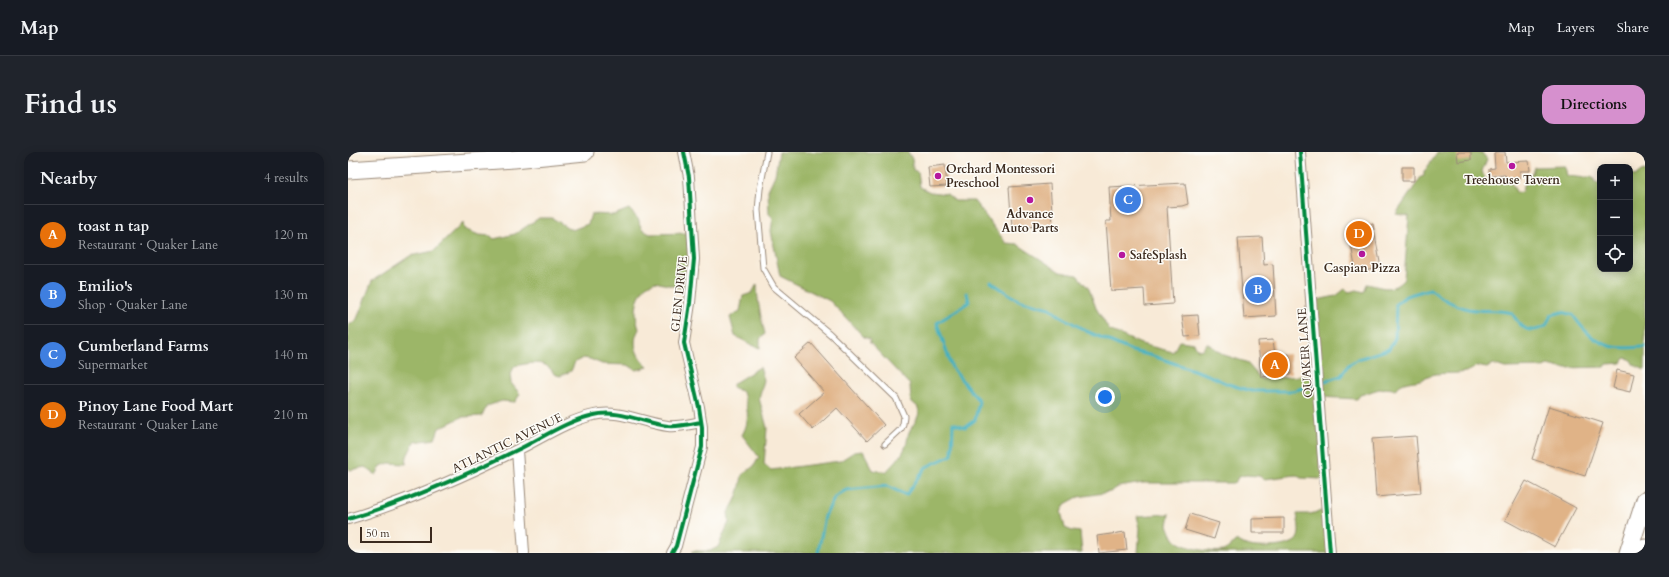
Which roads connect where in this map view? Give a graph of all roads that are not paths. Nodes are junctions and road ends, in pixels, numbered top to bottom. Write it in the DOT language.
graph roads {
  1 [pos="585,152"];
  2 [pos="684,152"];
  3 [pos="767,152"];
  4 [pos="1300,152"];
  5 [pos="348,170"];
  6 [pos="701,422"];
  7 [pos="885,444"];
  8 [pos="517,450"];
  9 [pos="1645,500"];
  10 [pos="348,519"];
  11 [pos="1645,548"];
  12 [pos="524,553"];
  13 [pos="672,553"];
  14 [pos="1330,553"];
  15 [pos="1628,553"];
  16 [pos="1643,553"];
  1 -- 5 [label="main road"];
  2 -- 6 [label="street, GLEN DRIVE"];
  3 -- 7 [label="lane"];
  4 -- 14 [label="street, QUAKER LANE"];
  6 -- 8 [label="street, ATLANTIC AVENUE"];
  6 -- 13 [label="street, GLEN DRIVE"];
  8 -- 10 [label="street, ATLANTIC AVENUE"];
  8 -- 12 [label="street"];
  9 -- 15 [label="main road"];
  11 -- 16 [label="main road"];
}
